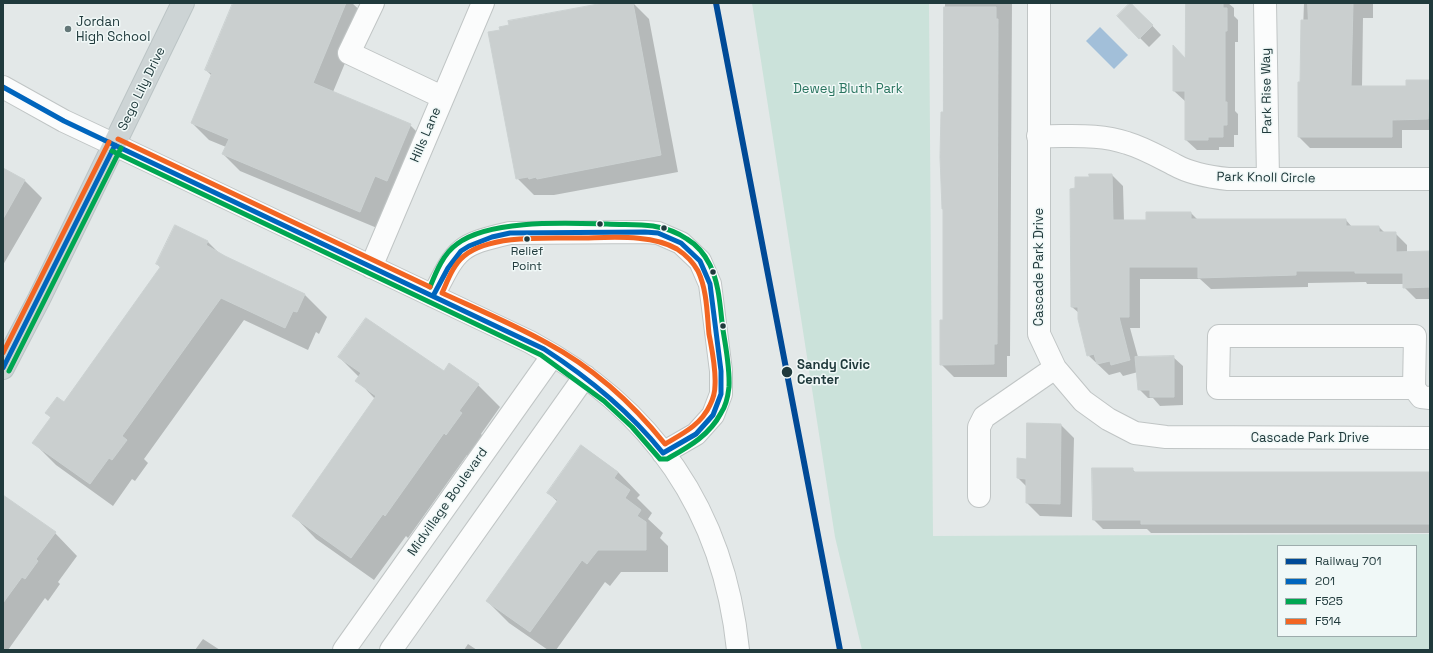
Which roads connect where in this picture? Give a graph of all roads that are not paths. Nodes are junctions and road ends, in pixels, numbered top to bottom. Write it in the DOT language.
graph roads {
  1 [pos="183,3"];
  2 [pos="374,3"];
  3 [pos="483,3"];
  4 [pos="1039,3"];
  5 [pos="1265,3"];
  6 [pos="3,88"];
  7 [pos="442,97"];
  8 [pos="1038,136"];
  9 [pos="115,145"];
  10 [pos="1268,179"];
  11 [pos="1430,179"];
  12 [pos="371,267"];
  13 [pos="433,296"];
  14 [pos="553,355"];
  15 [pos="3,368"];
  16 [pos="1054,368"];
  17 [pos="585,376"];
  18 [pos="1422,393"];
  19 [pos="1430,438"];
  20 [pos="664,453"];
  21 [pos="979,496"];
  22 [pos="344,650"];
  23 [pos="390,650"];
  24 [pos="738,650"];
  1 -- 9 [label="main road, Sego Lily Drive"];
  2 -- 7 [label="street"];
  3 -- 7 [label="street, Hills Lane"];
  4 -- 8 [label="street, Cascade Park Drive"];
  5 -- 10 [label="street, Park Rise Way"];
  6 -- 9 [label="street"];
  7 -- 12 [label="street, Hills Lane"];
  8 -- 10 [label="street, Park Knoll Circle"];
  8 -- 16 [label="street, Cascade Park Drive"];
  9 -- 12 [label="street"];
  9 -- 15 [label="main road, Sego Lily Drive"];
  10 -- 11 [label="street, Park Knoll Circle"];
  12 -- 13 [label="street"];
  13 -- 14 [label="street"];
  13 -- 20 [label="street"];
  14 -- 17 [label="street"];
  14 -- 22 [label="street, Midvillage Boulevard"];
  16 -- 19 [label="street, Cascade Park Drive"];
  16 -- 21 [label="street"];
  17 -- 20 [label="street"];
  17 -- 23 [label="street"];
  18 -- 18 [label="street"];
  20 -- 24 [label="street"];
}
